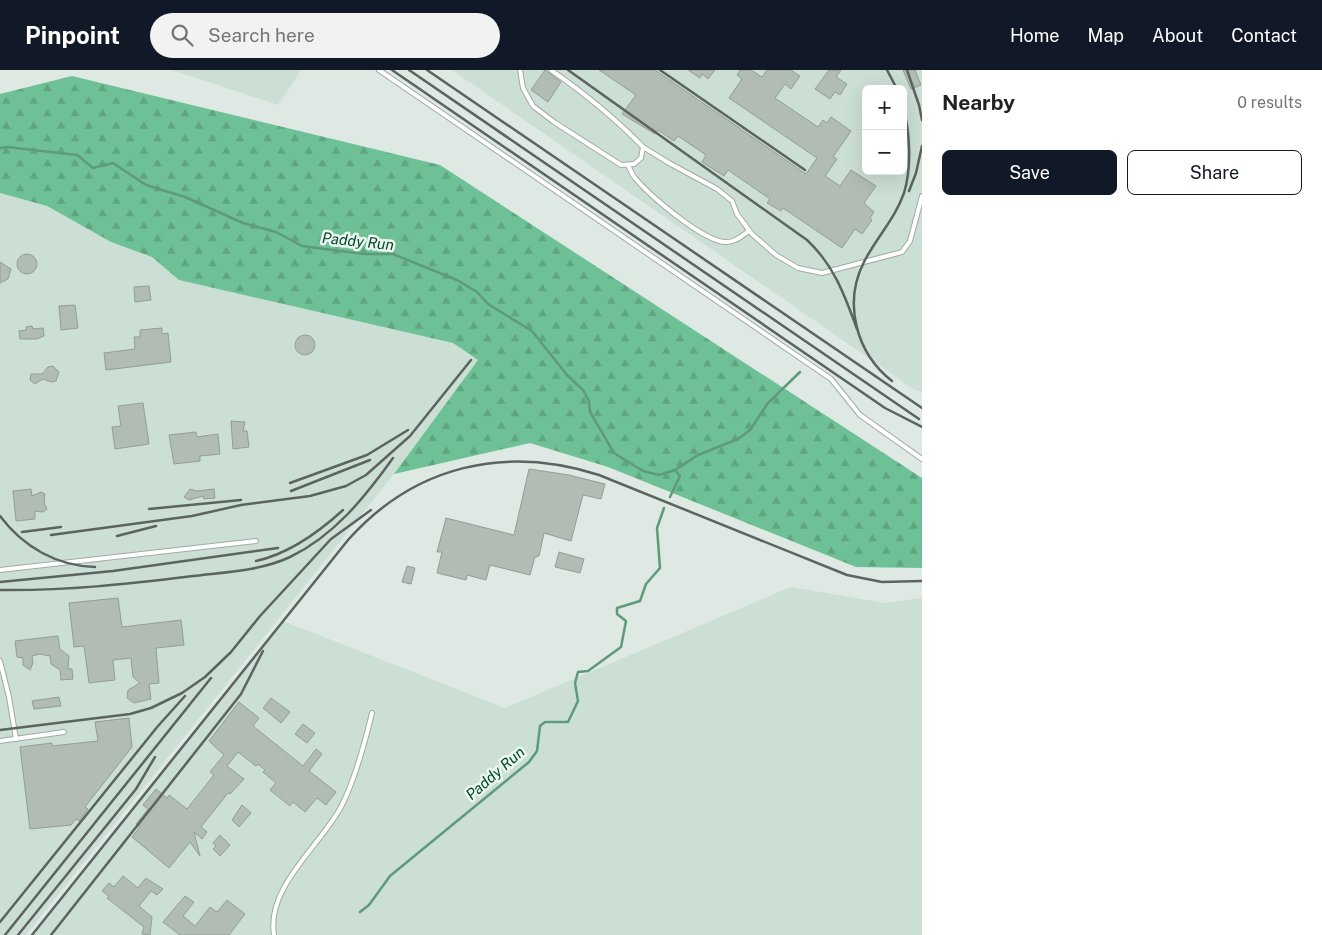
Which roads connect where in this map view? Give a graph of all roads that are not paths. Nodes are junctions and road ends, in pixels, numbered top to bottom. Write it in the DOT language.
graph roads {
  1 [pos="379,70"];
  2 [pos="520,70"];
  3 [pos="551,70"];
  4 [pos="643,146"];
  5 [pos="628,164"];
  6 [pos="922,196"];
  7 [pos="749,231"];
  8 [pos="922,459"];
  9 [pos="256,541"];
  10 [pos="0,570"];
  11 [pos="0,661"];
  12 [pos="6,688"];
  13 [pos="0,689"];
  14 [pos="372,713"];
  15 [pos="64,732"];
  16 [pos="16,739"];
  17 [pos="0,741"];
  18 [pos="274,935"];
  1 -- 8 [label="lane"];
  2 -- 5 [label="lane"];
  3 -- 4 [label="lane"];
  4 -- 5 [label="lane"];
  4 -- 7 [label="lane"];
  5 -- 7 [label="lane"];
  6 -- 7 [label="lane"];
  9 -- 10 [label="lane"];
  11 -- 12 [label="lane"];
  12 -- 13 [label="lane"];
  12 -- 16 [label="lane"];
  14 -- 18 [label="lane"];
  15 -- 16 [label="lane"];
  16 -- 17 [label="lane"];
}
